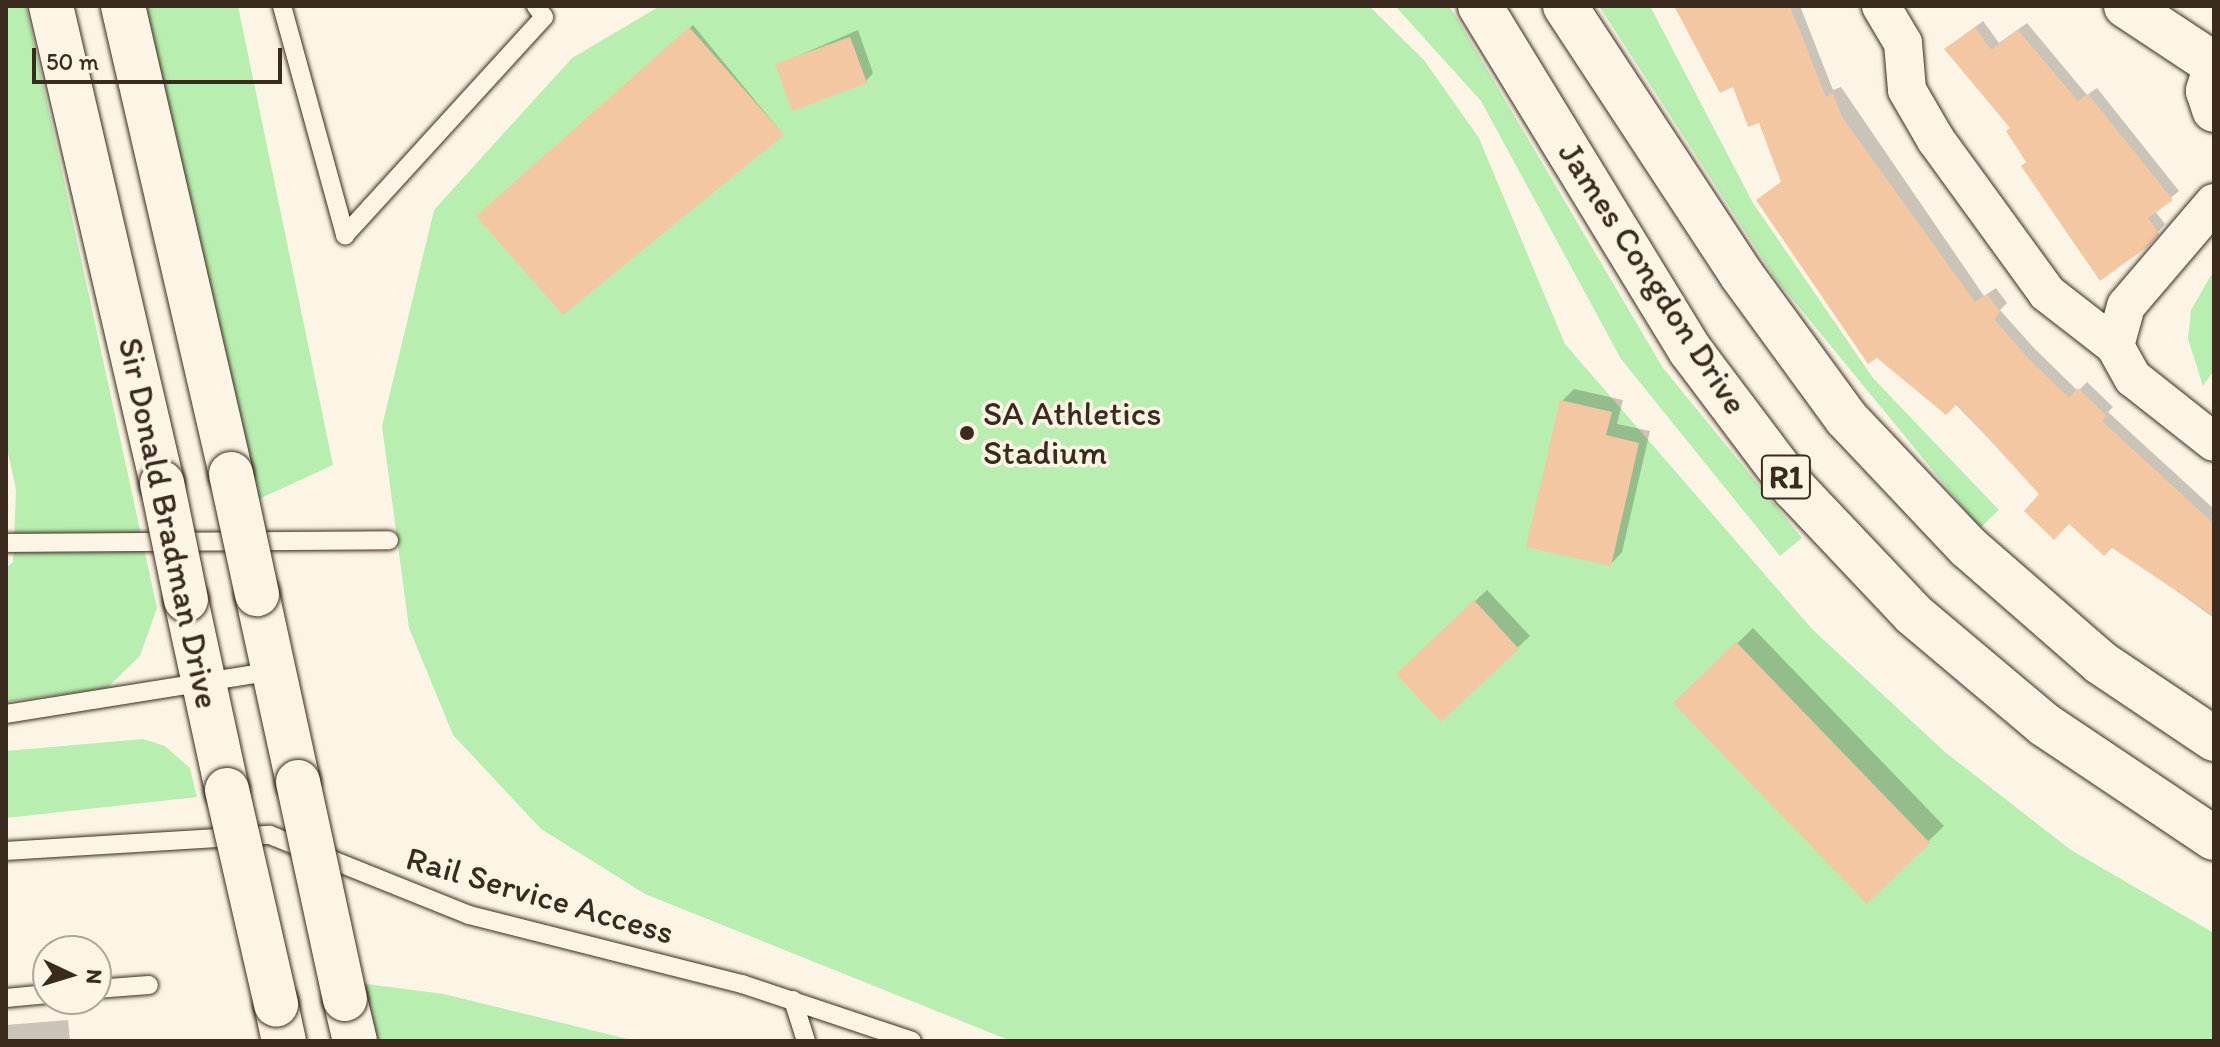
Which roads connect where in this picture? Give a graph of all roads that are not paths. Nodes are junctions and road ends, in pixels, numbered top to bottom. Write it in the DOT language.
graph roads {
  1 [pos="51,6"];
  2 [pos="123,6"];
  3 [pos="282,6"];
  4 [pos="1480,6"];
  5 [pos="1565,6"];
  6 [pos="1881,6"];
  7 [pos="2126,6"];
  8 [pos="540,12"];
  9 [pos="2214,64"];
  10 [pos="2214,71"];
  11 [pos="2214,110"];
  12 [pos="2214,203"];
  13 [pos="2115,346"];
  14 [pos="2214,442"];
  15 [pos="389,540"];
  16 [pos="6,543"];
  17 [pos="274,671"];
  18 [pos="204,682"];
  19 [pos="6,714"];
  20 [pos="2214,739"];
  21 [pos="2214,838"];
  22 [pos="6,851"];
  23 [pos="149,985"];
  24 [pos="112,988"];
  25 [pos="32,996"];
  26 [pos="6,998"];
  27 [pos="793,1000"];
  28 [pos="280,1022"];
  29 [pos="355,1041"];
  30 [pos="806,1041"];
  31 [pos="912,1041"];
  1 -- 18 [label="main road, Sir Donald Bradman Drive, bridge"];
  2 -- 17 [label="main road, Sir Donald Bradman Drive, bridge"];
  3 -- 8 [label="lane"];
  4 -- 21 [label="main road, James Congdon Drive / R1"];
  5 -- 20 [label="main road, R1"];
  6 -- 13 [label="street"];
  7 -- 9 [label="main road"];
  10 -- 11 [label="main road"];
  12 -- 13 [label="street"];
  13 -- 14 [label="street"];
  15 -- 16 [label="lane"];
  17 -- 18 [label="lane"];
  17 -- 29 [label="main road, Sir Donald Bradman Drive, bridge"];
  18 -- 19 [label="lane"];
  18 -- 28 [label="main road, Sir Donald Bradman Drive, bridge"];
  22 -- 27 [label="lane, Rail Service Access"];
  23 -- 24 [label="lane"];
  25 -- 26 [label="lane"];
  27 -- 30 [label="lane"];
  27 -- 31 [label="lane, Rail Service Access"];
}
